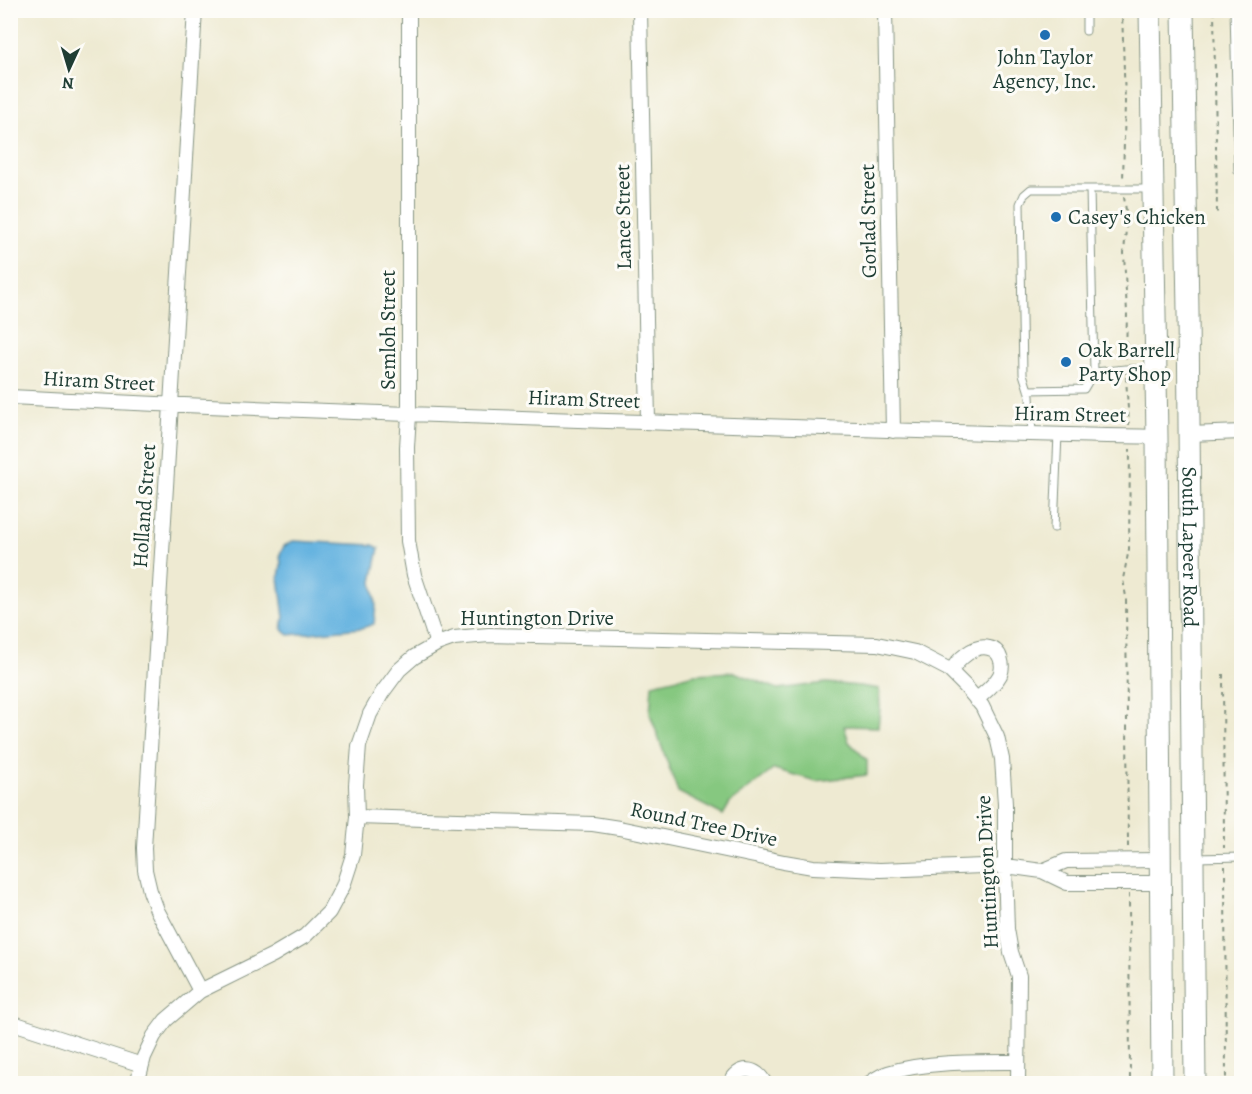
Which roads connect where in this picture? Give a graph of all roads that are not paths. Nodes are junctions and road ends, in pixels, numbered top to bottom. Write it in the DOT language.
graph roads {
  1 [pos="195,10"];
  2 [pos="409,10"];
  3 [pos="640,10"];
  4 [pos="885,10"];
  5 [pos="1086,10"];
  6 [pos="1234,10"];
  7 [pos="1150,14"];
  8 [pos="1183,19"];
  9 [pos="1086,31"];
  10 [pos="1242,174"];
  11 [pos="1090,189"];
  12 [pos="1153,189"];
  13 [pos="1156,369"];
  14 [pos="1094,372"];
  15 [pos="1028,390"];
  16 [pos="10,398"];
  17 [pos="171,406"];
  18 [pos="409,415"];
  19 [pos="648,422"];
  20 [pos="893,430"];
  21 [pos="1242,432"];
  22 [pos="1032,434"];
  23 [pos="1058,434"];
  24 [pos="1189,434"];
  25 [pos="1157,437"];
  26 [pos="1054,528"];
  27 [pos="1158,583"];
  28 [pos="1191,591"];
  29 [pos="437,644"];
  30 [pos="951,672"];
  31 [pos="1159,699"];
  32 [pos="976,700"];
  33 [pos="1192,713"];
  34 [pos="357,817"];
  35 [pos="1193,858"];
  36 [pos="1242,858"];
  37 [pos="1160,860"];
  38 [pos="1005,867"];
  39 [pos="1042,871"];
  40 [pos="1161,883"];
  41 [pos="200,991"];
  42 [pos="10,1022"];
  43 [pos="1018,1062"];
  44 [pos="142,1065"];
  45 [pos="136,1083"];
  46 [pos="729,1083"];
  47 [pos="765,1083"];
  48 [pos="868,1083"];
  49 [pos="1018,1083"];
  50 [pos="1162,1083"];
  51 [pos="1195,1083"];
  1 -- 17 [label="street, Holland Street"];
  2 -- 18 [label="street, Semloh Street"];
  3 -- 19 [label="street, Lance Street"];
  4 -- 20 [label="street, Gorlad Street"];
  5 -- 9 [label="lane"];
  6 -- 10 [label="lane"];
  7 -- 8 [label="main road"];
  7 -- 12 [label="main road, South Lapeer Road"];
  8 -- 24 [label="main road, South Lapeer Road"];
  11 -- 12 [label="lane"];
  11 -- 14 [label="lane"];
  11 -- 15 [label="lane"];
  12 -- 13 [label="main road, South Lapeer Road"];
  13 -- 14 [label="lane"];
  13 -- 25 [label="main road, South Lapeer Road"];
  14 -- 15 [label="lane"];
  15 -- 22 [label="lane"];
  16 -- 17 [label="street, Hiram Street"];
  17 -- 18 [label="street, Hiram Street"];
  17 -- 41 [label="street, Holland Street"];
  18 -- 19 [label="street, Hiram Street"];
  18 -- 29 [label="street, Semloh Street"];
  19 -- 20 [label="street, Hiram Street"];
  20 -- 22 [label="street, Hiram Street"];
  21 -- 24 [label="street"];
  22 -- 23 [label="street, Hiram Street"];
  23 -- 25 [label="street, Hiram Street"];
  23 -- 26 [label="lane"];
  24 -- 28 [label="main road, South Lapeer Road"];
  25 -- 27 [label="main road, South Lapeer Road"];
  27 -- 28 [label="main road"];
  27 -- 31 [label="main road, South Lapeer Road"];
  28 -- 33 [label="main road, South Lapeer Road"];
  29 -- 30 [label="street, Huntington Drive"];
  29 -- 34 [label="street, Huntington Drive"];
  30 -- 32 [label="street, Huntington Drive"];
  30 -- 32 [label="street"];
  31 -- 33 [label="main road"];
  31 -- 37 [label="main road, South Lapeer Road"];
  32 -- 38 [label="street, Huntington Drive"];
  33 -- 35 [label="main road, South Lapeer Road"];
  34 -- 38 [label="street, Round Tree Drive"];
  34 -- 41 [label="street, Huntington Drive"];
  35 -- 36 [label="lane"];
  35 -- 51 [label="main road, South Lapeer Road"];
  37 -- 39 [label="street, Round Tree Drive"];
  37 -- 40 [label="main road, South Lapeer Road"];
  38 -- 39 [label="street, Round Tree Drive"];
  38 -- 43 [label="street, Huntington Drive"];
  39 -- 40 [label="street, Round Tree Drive"];
  40 -- 50 [label="main road, South Lapeer Road"];
  41 -- 44 [label="street, Huntington Drive"];
  42 -- 44 [label="street"];
  43 -- 48 [label="street"];
  43 -- 49 [label="street, Huntington Drive"];
  44 -- 45 [label="street, Huntington Drive"];
  46 -- 47 [label="street"];
}
